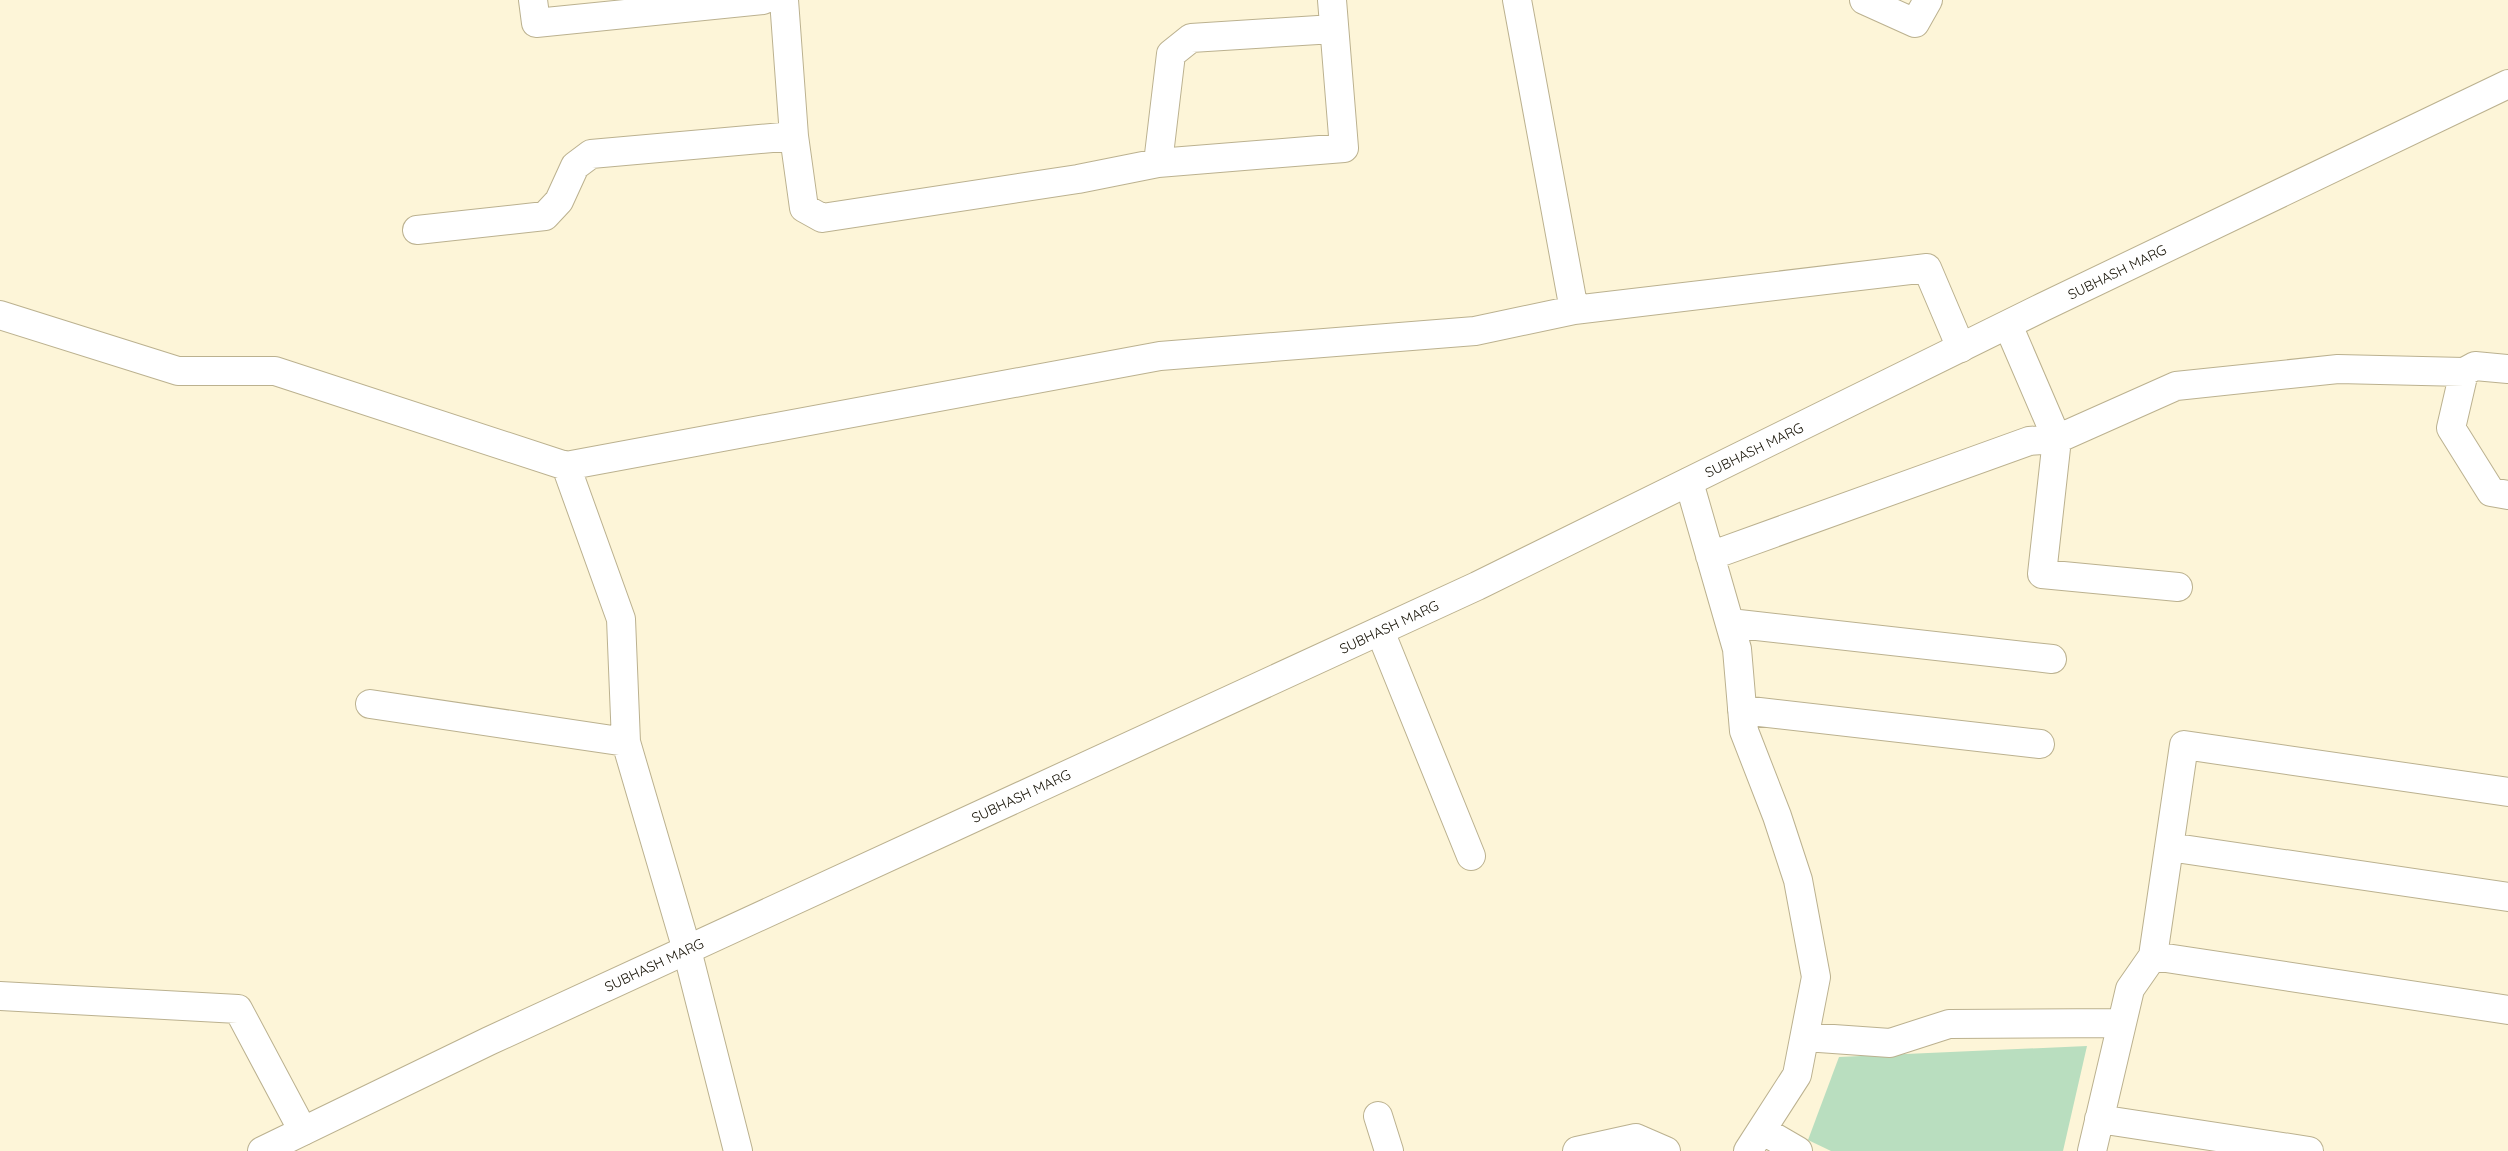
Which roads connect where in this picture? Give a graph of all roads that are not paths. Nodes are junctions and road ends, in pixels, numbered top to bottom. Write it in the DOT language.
graph roads {
  1 [pos="533,0"];
  2 [pos="764,0"];
  3 [pos="784,0"];
  4 [pos="1332,0"];
  5 [pos="1517,0"];
  6 [pos="1864,0"];
  7 [pos="1928,0"];
  8 [pos="1334,29"];
  9 [pos="2508,84"];
  10 [pos="794,136"];
  11 [pos="1158,163"];
  12 [pos="417,230"];
  13 [pos="1574,310"];
  14 [pos="0,315"];
  15 [pos="2008,324"];
  16 [pos="1961,348"];
  17 [pos="2508,369"];
  18 [pos="2464,372"];
  19 [pos="2057,439"];
  20 [pos="566,466"];
  21 [pos="1689,482"];
  22 [pos="2508,495"];
  23 [pos="1710,556"];
  24 [pos="2178,587"];
  25 [pos="1730,622"];
  26 [pos="1380,631"];
  27 [pos="2052,658"];
  28 [pos="370,704"];
  29 [pos="1742,710"];
  30 [pos="626,742"];
  31 [pos="2040,744"];
  32 [pos="2508,792"];
  33 [pos="2170,847"];
  34 [pos="1470,856"];
  35 [pos="2508,897"];
  36 [pos="687,950"];
  37 [pos="2153,956"];
  38 [pos="0,996"];
  39 [pos="2508,1010"];
  40 [pos="2122,1023"];
  41 [pos="1805,1037"];
  42 [pos="1378,1116"];
  43 [pos="2099,1119"];
  44 [pos="303,1131"];
  45 [pos="1755,1141"];
  46 [pos="262,1151"];
  47 [pos="738,1151"];
  48 [pos="1389,1151"];
  49 [pos="1577,1151"];
  50 [pos="1666,1151"];
  51 [pos="1798,1151"];
  52 [pos="2092,1151"];
  53 [pos="2309,1151"];
  1 -- 2 [label="street"];
  3 -- 10 [label="street"];
  4 -- 8 [label="street"];
  5 -- 13 [label="street"];
  6 -- 7 [label="street"];
  8 -- 11 [label="street"];
  8 -- 11 [label="street"];
  9 -- 15 [label="street, SUBHASH MARG"];
  10 -- 11 [label="street"];
  10 -- 12 [label="street"];
  13 -- 16 [label="street"];
  13 -- 20 [label="street"];
  14 -- 20 [label="street"];
  15 -- 16 [label="street, SUBHASH MARG"];
  15 -- 19 [label="street"];
  16 -- 21 [label="street, SUBHASH MARG"];
  17 -- 18 [label="street"];
  18 -- 19 [label="street"];
  18 -- 22 [label="street"];
  19 -- 23 [label="street"];
  19 -- 24 [label="street"];
  20 -- 30 [label="street"];
  21 -- 23 [label="street"];
  21 -- 26 [label="street, SUBHASH MARG"];
  23 -- 25 [label="street"];
  25 -- 27 [label="street"];
  25 -- 29 [label="street"];
  26 -- 34 [label="street"];
  26 -- 36 [label="street, SUBHASH MARG"];
  28 -- 30 [label="street"];
  29 -- 31 [label="street"];
  29 -- 41 [label="street"];
  30 -- 36 [label="street"];
  32 -- 33 [label="street"];
  33 -- 35 [label="street"];
  33 -- 37 [label="street"];
  36 -- 44 [label="street, SUBHASH MARG"];
  36 -- 47 [label="street"];
  37 -- 39 [label="street"];
  37 -- 40 [label="street"];
  38 -- 44 [label="street"];
  40 -- 41 [label="street"];
  40 -- 43 [label="street"];
  41 -- 45 [label="street"];
  42 -- 48 [label="street"];
  43 -- 52 [label="street"];
  43 -- 53 [label="street"];
  44 -- 46 [label="street, SUBHASH MARG"];
  45 -- 51 [label="street"];
  49 -- 50 [label="street"];
}
